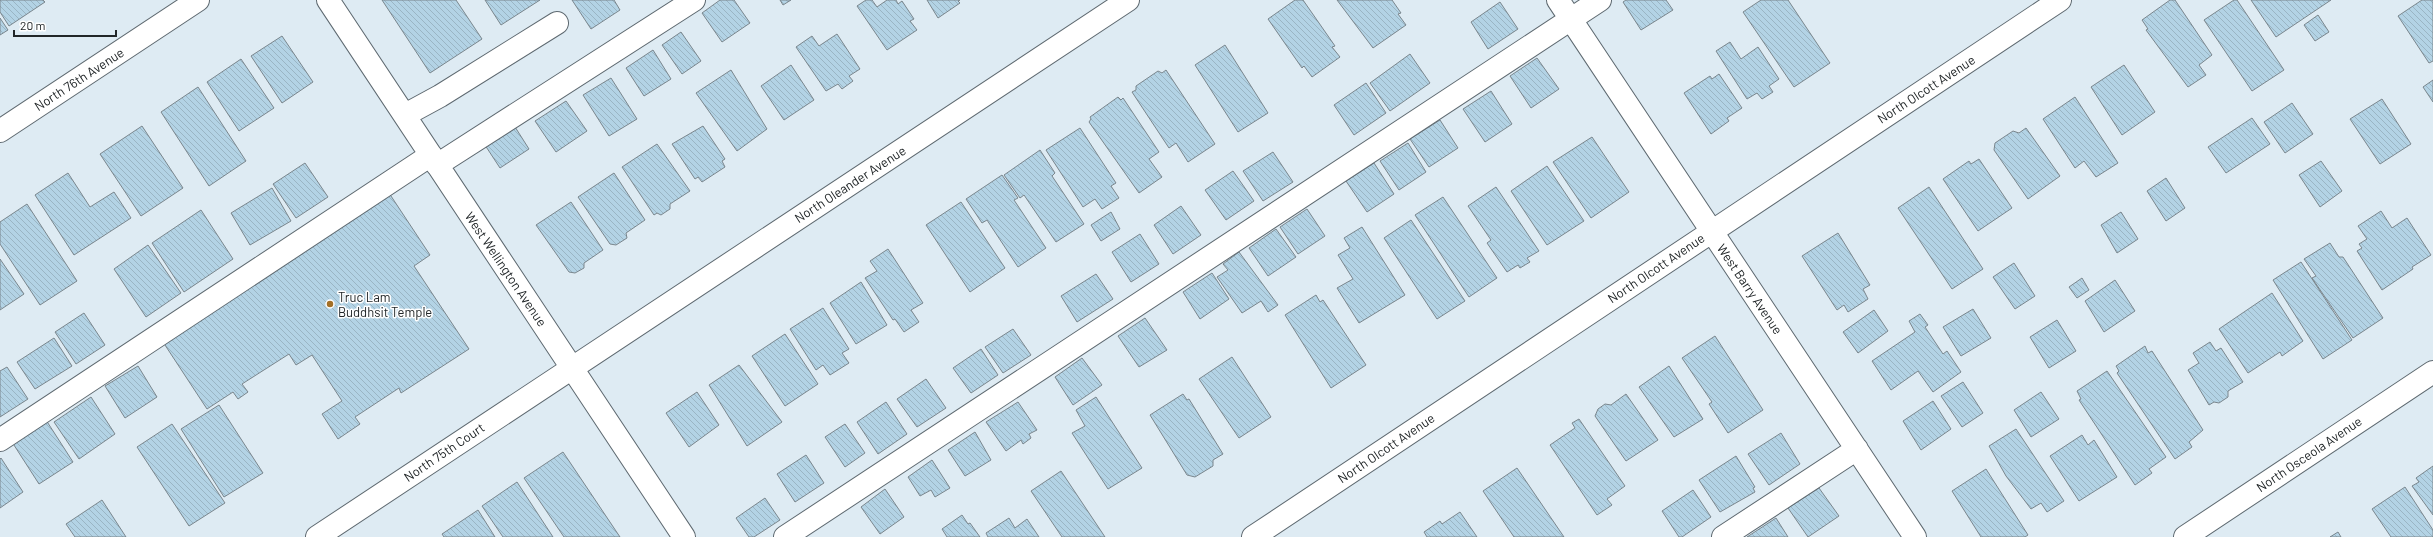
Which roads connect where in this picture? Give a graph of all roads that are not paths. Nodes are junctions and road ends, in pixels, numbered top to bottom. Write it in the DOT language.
graph roads {
  1 [pos="198,0"];
  2 [pos="328,0"];
  3 [pos="694,0"];
  4 [pos="1128,0"];
  5 [pos="1558,0"];
  6 [pos="1600,0"];
  7 [pos="2060,0"];
  8 [pos="1571,19"];
  9 [pos="557,23"];
  10 [pos="405,115"];
  11 [pos="0,131"];
  12 [pos="434,160"];
  13 [pos="1711,231"];
  14 [pos="572,368"];
  15 [pos="2433,372"];
  16 [pos="0,440"];
  17 [pos="1857,449"];
  18 [pos="317,537"];
  19 [pos="684,537"];
  20 [pos="784,537"];
  21 [pos="1253,537"];
  22 [pos="1723,537"];
  23 [pos="1915,537"];
  24 [pos="2185,537"];
  1 -- 11 [label="street, North 76th Avenue"];
  2 -- 10 [label="street, West Wellington Avenue"];
  3 -- 12 [label="street"];
  4 -- 14 [label="street, North Oleander Avenue"];
  5 -- 8 [label="street, West Barry Avenue"];
  6 -- 8 [label="street"];
  7 -- 13 [label="street, North Olcott Avenue"];
  8 -- 13 [label="street, West Barry Avenue"];
  8 -- 20 [label="street"];
  9 -- 10 [label="street"];
  10 -- 12 [label="street, West Wellington Avenue"];
  12 -- 14 [label="street, West Wellington Avenue"];
  12 -- 16 [label="street"];
  13 -- 17 [label="street, West Barry Avenue"];
  13 -- 21 [label="street, North Olcott Avenue"];
  14 -- 18 [label="street, North 75th Court"];
  14 -- 19 [label="street, West Wellington Avenue"];
  15 -- 24 [label="street, North Osceola Avenue"];
  17 -- 22 [label="street"];
  17 -- 23 [label="street, West Barry Avenue"];
}
